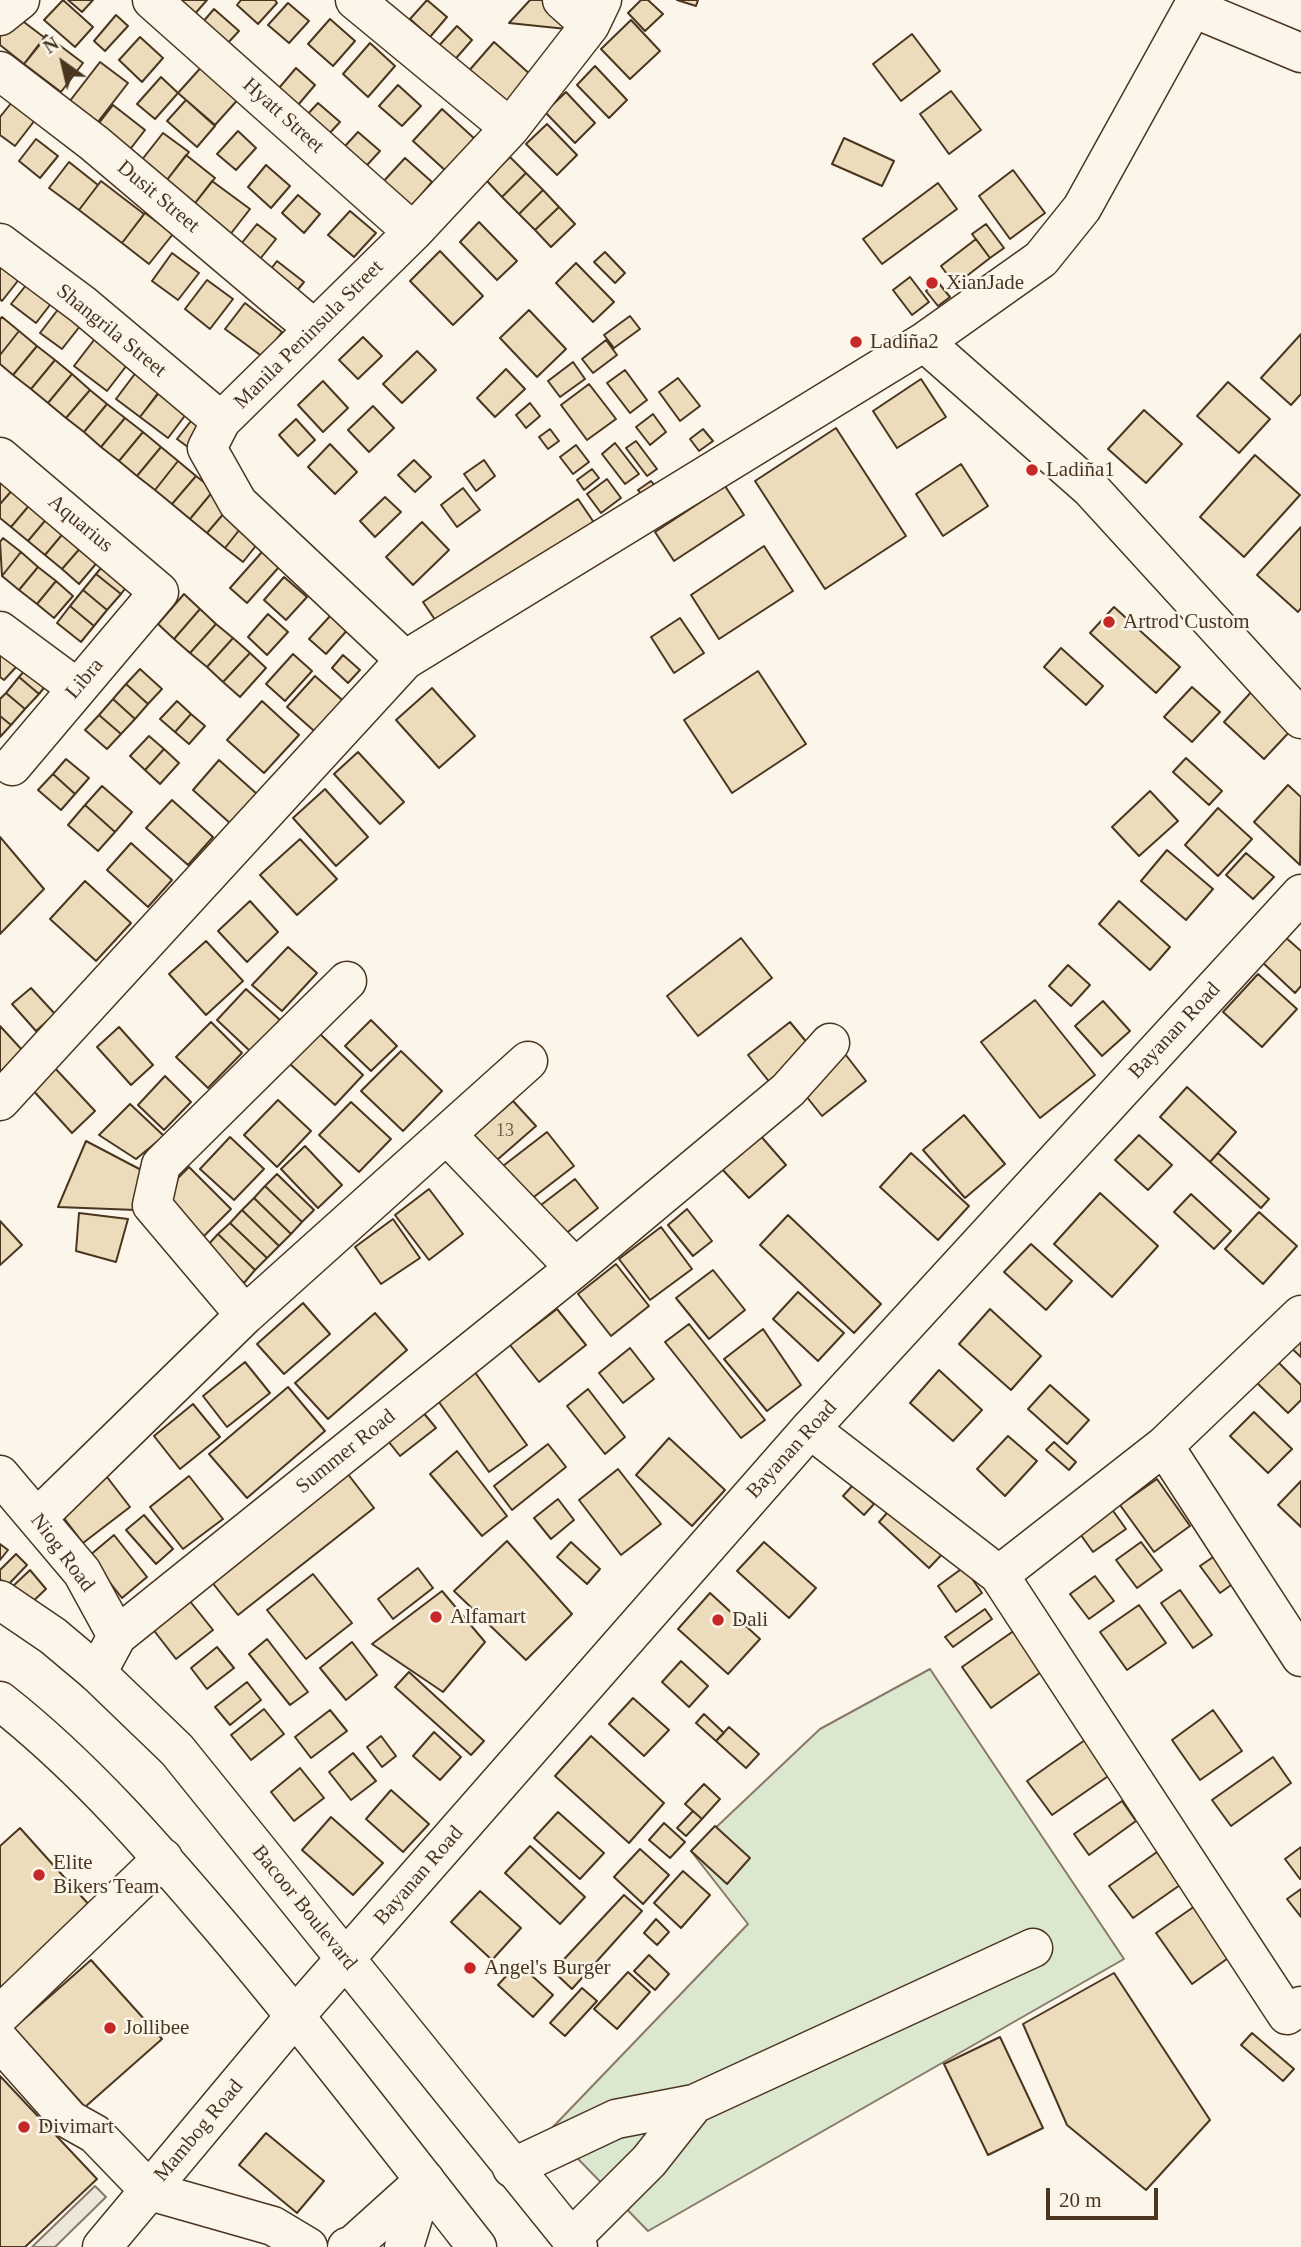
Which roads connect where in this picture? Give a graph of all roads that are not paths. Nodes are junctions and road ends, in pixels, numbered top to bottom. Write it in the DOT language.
graph roads {
  1 [pos="20,0"];
  2 [pos="152,0"];
  3 [pos="355,0"];
  4 [pos="562,0"];
  5 [pos="1195,4"];
  6 [pos="596,13"];
  7 [pos="0,16"];
  8 [pos="1301,53"];
  9 [pos="0,71"];
  10 [pos="510,128"];
  11 [pos="413,232"];
  12 [pos="0,243"];
  13 [pos="313,328"];
  14 [pos="924,342"];
  15 [pos="221,421"];
  16 [pos="0,457"];
  17 [pos="159,592"];
  18 [pos="0,631"];
  19 [pos="405,660"];
  20 [pos="77,688"];
  21 [pos="1301,719"];
  22 [pos="12,766"];
  23 [pos="1301,894"];
  24 [pos="347,981"];
  25 [pos="830,1043"];
  26 [pos="528,1061"];
  27 [pos="0,1101"];
  28 [pos="448,1136"];
  29 [pos="575,1268"];
  30 [pos="245,1315"];
  31 [pos="1301,1315"];
  32 [pos="810,1429"];
  33 [pos="1164,1446"];
  34 [pos="0,1475"];
  35 [pos="37,1518"];
  36 [pos="999,1575"];
  37 [pos="0,1600"];
  38 [pos="1295,1633"];
  39 [pos="117,1636"];
  40 [pos="97,1673"];
  41 [pos="0,1701"];
  42 [pos="163,1858"];
  43 [pos="1033,1948"];
  44 [pos="346,1961"];
  45 [pos="1301,2006"];
  46 [pos="0,2015"];
  47 [pos="295,2016"];
  48 [pos="0,2041"];
  49 [pos="694,2104"];
  50 [pos="512,2168"];
  51 [pos="425,2180"];
  52 [pos="150,2190"];
  53 [pos="575,2243"];
  54 [pos="102,2247"];
  55 [pos="308,2247"];
  56 [pos="347,2247"];
  57 [pos="404,2247"];
  58 [pos="477,2247"];
  1 -- 7 [label="street"];
  2 -- 11 [label="street, Hyatt Street"];
  3 -- 10 [label="street"];
  4 -- 6 [label="street"];
  5 -- 8 [label="street"];
  5 -- 14 [label="street"];
  6 -- 10 [label="street, Manila Peninsula Street"];
  9 -- 13 [label="street, Dusit Street"];
  10 -- 11 [label="street, Manila Peninsula Street"];
  11 -- 13 [label="street, Manila Peninsula Street"];
  12 -- 15 [label="street, Shangrila Street"];
  13 -- 15 [label="street, Manila Peninsula Street"];
  14 -- 19 [label="street"];
  14 -- 21 [label="street"];
  15 -- 19 [label="street, Manila Peninsula Street"];
  16 -- 17 [label="street, Aquarius"];
  17 -- 20 [label="street, Libra"];
  18 -- 20 [label="street"];
  19 -- 27 [label="street"];
  20 -- 22 [label="street, Libra"];
  23 -- 32 [label="street, Bayanan Road"];
  24 -- 30 [label="street"];
  25 -- 29 [label="street, Summer Road"];
  26 -- 28 [label="street"];
  28 -- 29 [label="street"];
  28 -- 30 [label="street"];
  29 -- 39 [label="street, Summer Road"];
  30 -- 35 [label="street"];
  31 -- 33 [label="street"];
  32 -- 36 [label="street"];
  32 -- 44 [label="street, Bayanan Road"];
  33 -- 36 [label="street"];
  33 -- 38 [label="street"];
  34 -- 35 [label="street, Niog Road"];
  35 -- 39 [label="street, Niog Road"];
  36 -- 45 [label="street"];
  37 -- 40 [label="street, Bacoor Boulevard"];
  39 -- 40 [label="street"];
  40 -- 44 [label="street, Bacoor Boulevard"];
  41 -- 42 [label="street"];
  42 -- 46 [label="street"];
  42 -- 47 [label="street"];
  43 -- 49 [label="street"];
  44 -- 47 [label="street, Bayanan Road"];
  44 -- 50 [label="street, Bacoor Boulevard"];
  47 -- 51 [label="street"];
  47 -- 52 [label="street, Mambog Road"];
  48 -- 52 [label="street"];
  49 -- 50 [label="street"];
  49 -- 53 [label="street"];
  50 -- 53 [label="street, Bacoor Boulevard"];
  51 -- 56 [label="street"];
  51 -- 57 [label="street"];
  51 -- 58 [label="street"];
  52 -- 54 [label="street, Mambog Road"];
  52 -- 55 [label="street"];
}
